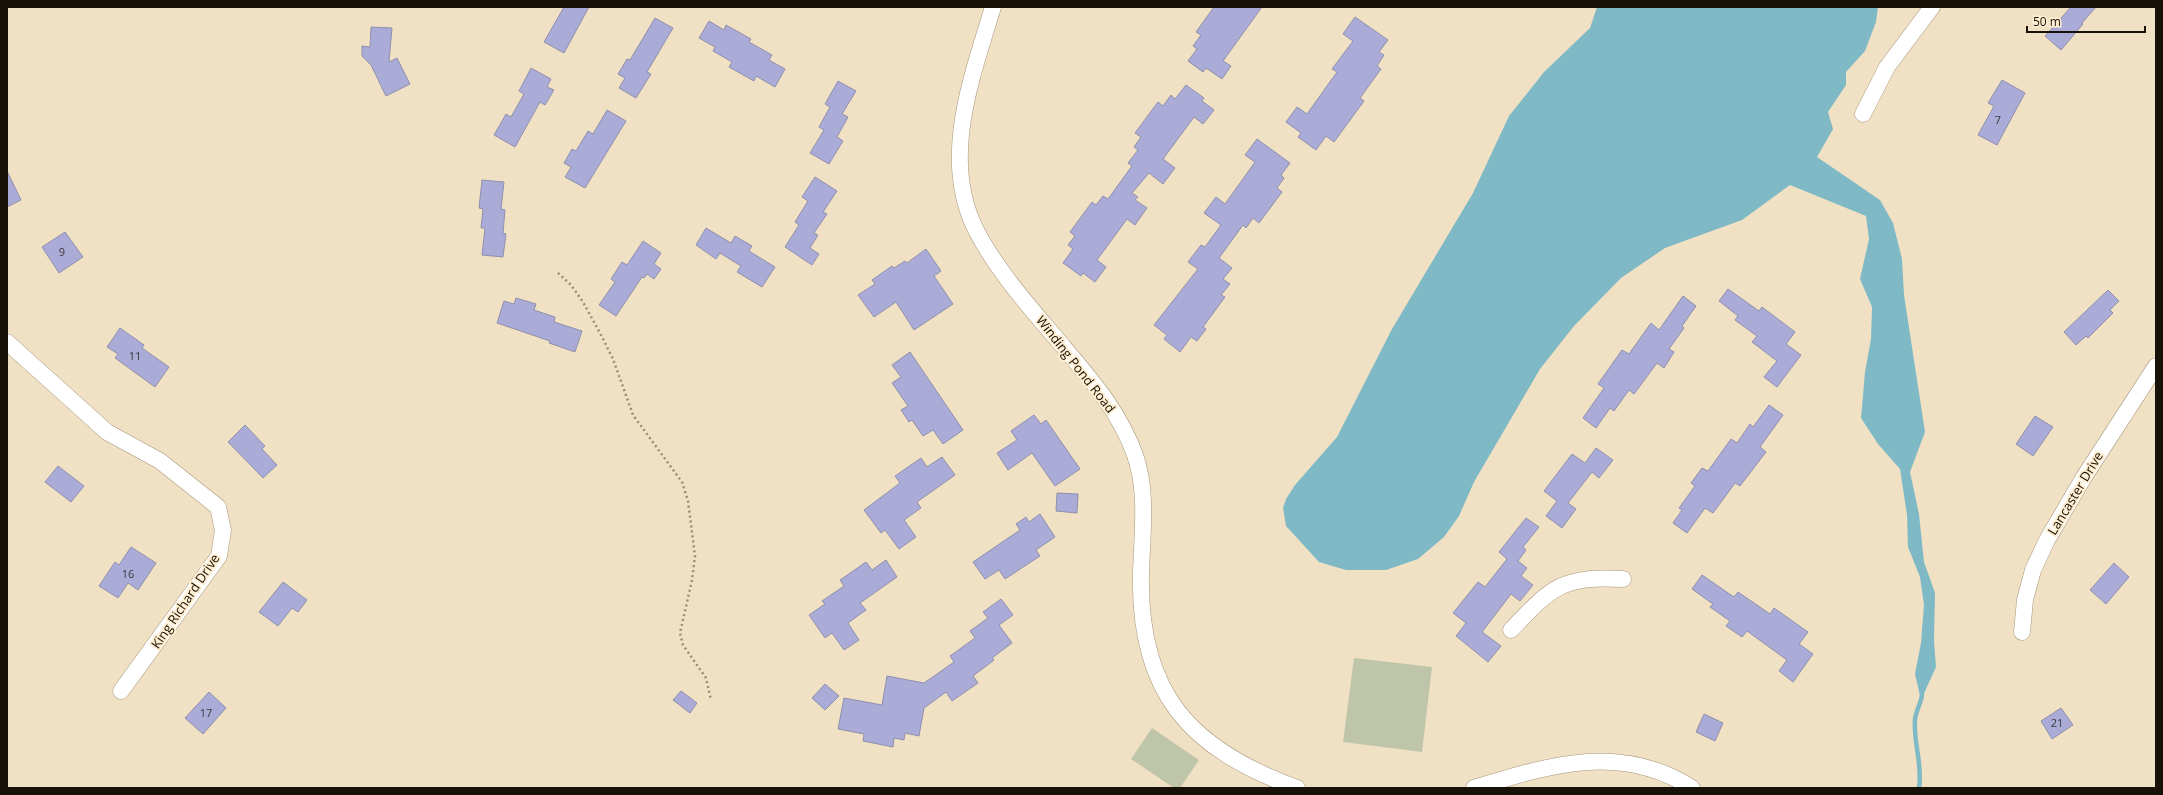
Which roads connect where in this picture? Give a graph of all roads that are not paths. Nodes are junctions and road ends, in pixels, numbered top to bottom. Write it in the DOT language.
graph roads {
  1 [pos="993,7"];
  2 [pos="1932,7"];
  3 [pos="1862,114"];
  4 [pos="7,342"];
  5 [pos="2156,366"];
  6 [pos="1623,579"];
  7 [pos="1511,630"];
  8 [pos="2022,632"];
  9 [pos="121,691"];
  10 [pos="1297,788"];
  11 [pos="1474,788"];
  12 [pos="1692,788"];
  1 -- 10 [label="street, Winding Pond Road"];
  2 -- 3 [label="street"];
  4 -- 9 [label="street, King Richard Drive"];
  5 -- 8 [label="street, Lancaster Drive"];
  6 -- 7 [label="street"];
  11 -- 12 [label="street"];
}
